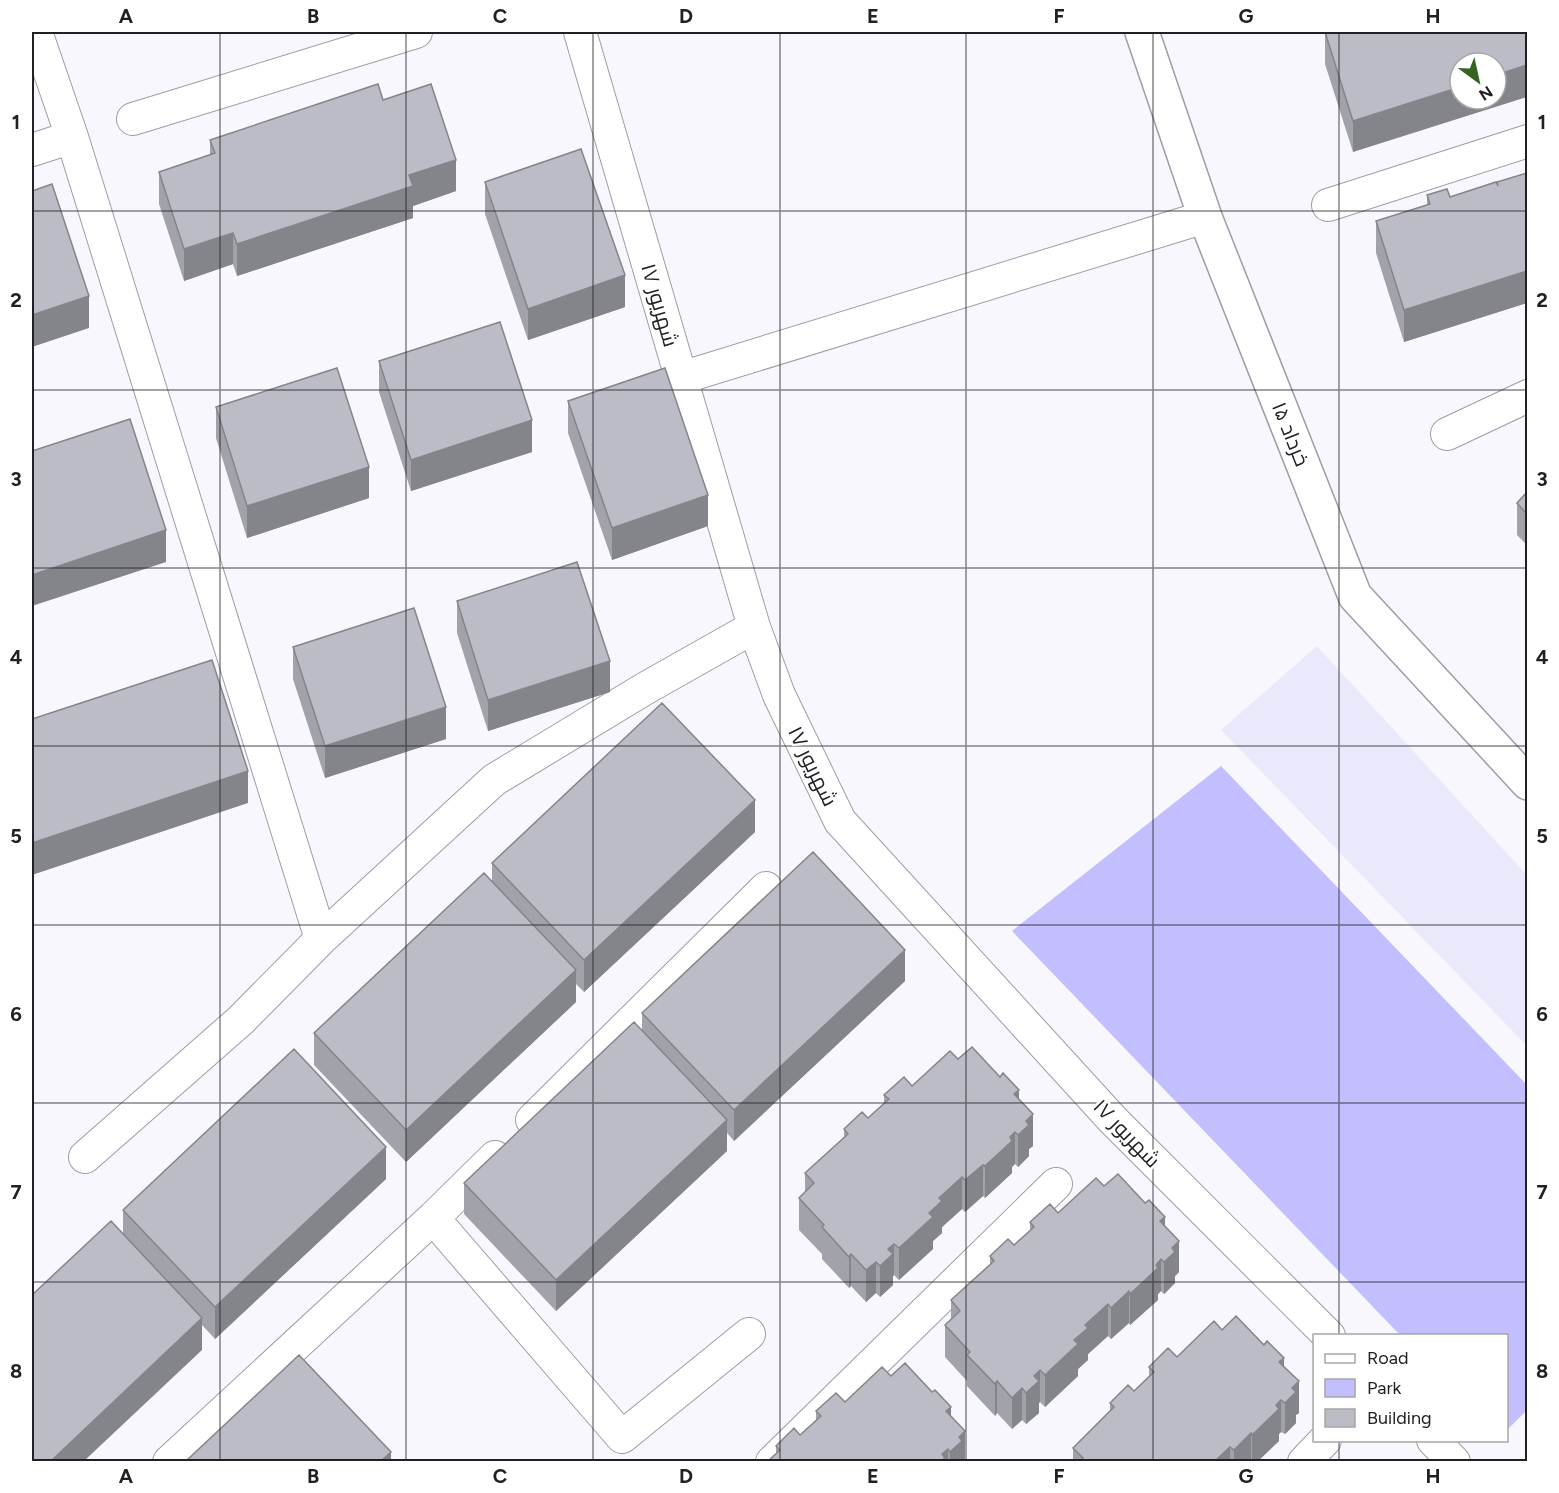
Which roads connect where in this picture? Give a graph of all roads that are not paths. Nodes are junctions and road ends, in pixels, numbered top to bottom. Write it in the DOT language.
graph roads {
  1 [pos="36,32"];
  2 [pos="416,32"];
  3 [pos="580,32"];
  4 [pos="1142,32"];
  5 [pos="133,119"];
  6 [pos="72,137"];
  7 [pos="1527,141"];
  8 [pos="32,150"];
  9 [pos="1328,205"];
  10 [pos="1205,217"];
  11 [pos="681,378"];
  12 [pos="1527,396"];
  13 [pos="1446,434"];
  14 [pos="754,627"];
  15 [pos="1527,783"];
  16 [pos="766,888"];
  17 [pos="321,939"];
  18 [pos="85,1157"];
  19 [pos="1056,1184"];
  20 [pos="433,1218"];
  21 [pos="749,1334"];
  22 [pos="1328,1334"];
  23 [pos="1323,1442"];
  24 [pos="1435,1442"];
  25 [pos="169,1461"];
  26 [pos="772,1461"];
  27 [pos="1304,1461"];
  28 [pos="1454,1461"];
  1 -- 6 [label="street"];
  2 -- 5 [label="street"];
  3 -- 11 [label="street, ۱۷ شهریور"];
  4 -- 10 [label="main road, ۱۵ خرداد"];
  6 -- 8 [label="street"];
  6 -- 17 [label="street"];
  7 -- 9 [label="street"];
  10 -- 11 [label="street"];
  10 -- 15 [label="main road, ۱۵ خرداد"];
  11 -- 14 [label="street, ۱۷ شهریور"];
  12 -- 13 [label="street"];
  14 -- 17 [label="street"];
  14 -- 22 [label="street, ۱۷ شهریور"];
  16 -- 20 [label="street"];
  17 -- 18 [label="street"];
  19 -- 26 [label="street"];
  20 -- 21 [label="street"];
  20 -- 25 [label="street"];
  23 -- 27 [label="street"];
  24 -- 28 [label="street"];
}
